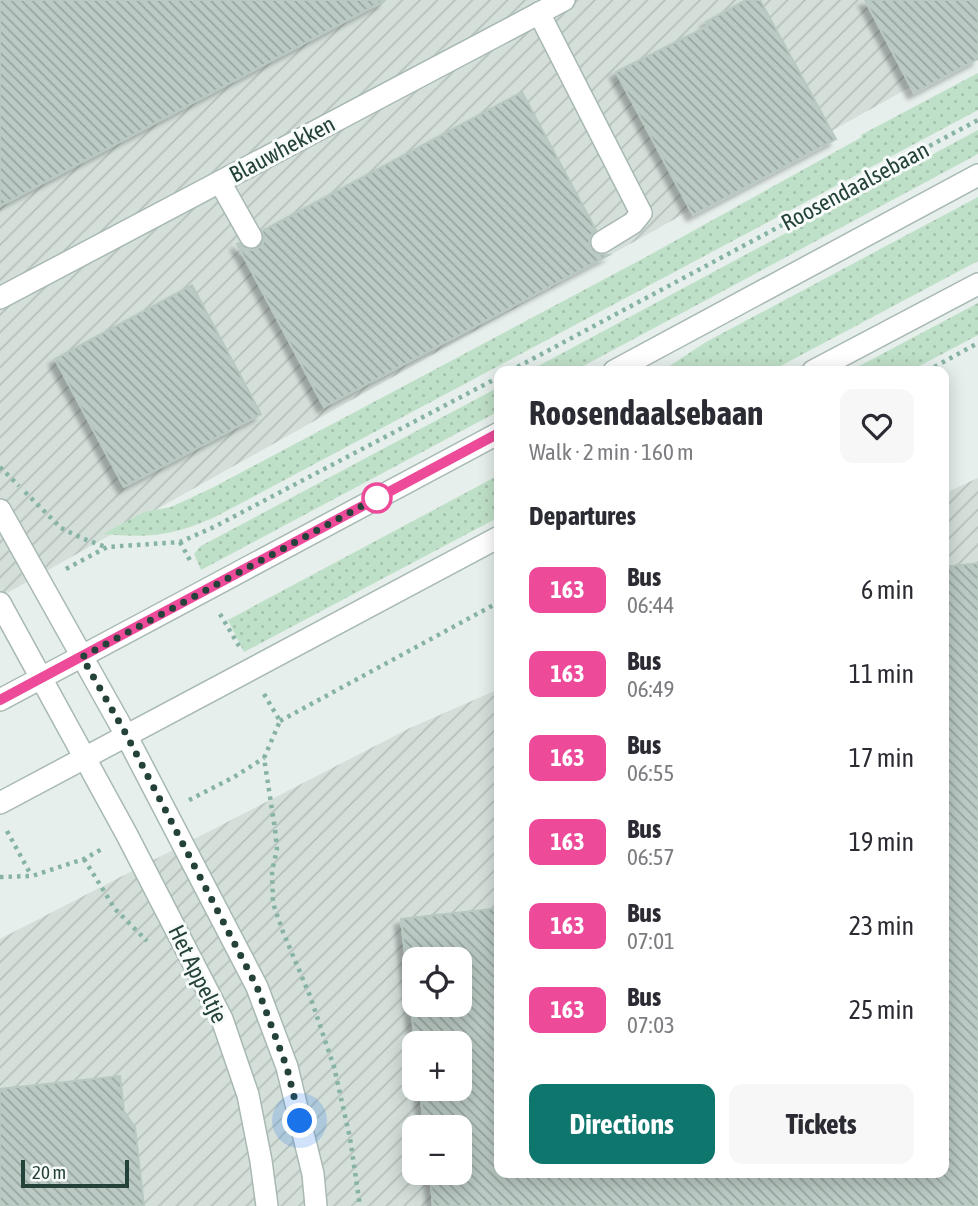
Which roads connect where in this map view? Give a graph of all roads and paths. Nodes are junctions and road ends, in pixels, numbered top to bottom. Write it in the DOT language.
graph roads {
  1 [pos="564,0"];
  2 [pos="539,13"];
  3 [pos="978,120"];
  4 [pos="978,175"];
  5 [pos="220,182"];
  6 [pos="251,237"];
  7 [pos="602,242"];
  8 [pos="978,284"];
  9 [pos="0,298"];
  10 [pos="978,343"];
  11 [pos="519,366"];
  12 [pos="623,366"];
  13 [pos="822,366"];
  14 [pos="936,366"];
  15 [pos="494,380"];
  16 [pos="494,436"];
  17 [pos="0,467"];
  18 [pos="0,510"];
  19 [pos="494,540"];
  20 [pos="180,542"];
  21 [pos="206,590"];
  22 [pos="0,603"];
  23 [pos="494,605"];
  24 [pos="82,657"];
  25 [pos="251,668"];
  26 [pos="42,678"];
  27 [pos="0,700"];
  28 [pos="280,721"];
  29 [pos="126,734"];
  30 [pos="85,757"];
  31 [pos="0,803"];
  32 [pos="6,829"];
  33 [pos="84,859"];
  34 [pos="32,876"];
  35 [pos="150,943"];
  36 [pos="267,1206"];
  37 [pos="316,1206"];
  38 [pos="360,1206"];
  1 -- 2 [label="street, Blauwhekken"];
  2 -- 5 [label="street, Blauwhekken"];
  2 -- 7 [label="street"];
  3 -- 11 [label="path, Roosendaalsebaan"];
  4 -- 12 [label="street"];
  5 -- 6 [label="street"];
  5 -- 9 [label="street, Blauwhekken"];
  8 -- 13 [label="street"];
  10 -- 14 [label="path"];
  15 -- 20 [label="path"];
  16 -- 21 [label="street"];
  17 -- 20 [label="path"];
  18 -- 24 [label="street"];
  19 -- 25 [label="street"];
  20 -- 21 [label="path"];
  21 -- 24 [label="street"];
  21 -- 25 [label="path"];
  22 -- 26 [label="street"];
  23 -- 28 [label="path"];
  24 -- 26 [label="street"];
  24 -- 29 [label="street, Het Appeltje"];
  25 -- 28 [label="path"];
  25 -- 29 [label="street"];
  26 -- 27 [label="street"];
  26 -- 30 [label="street"];
  28 -- 38 [label="path"];
  29 -- 30 [label="street"];
  29 -- 37 [label="street, Het Appeltje"];
  30 -- 31 [label="street"];
  30 -- 36 [label="street, Het Appeltje"];
  32 -- 34 [label="path"];
  33 -- 35 [label="path"];
}
